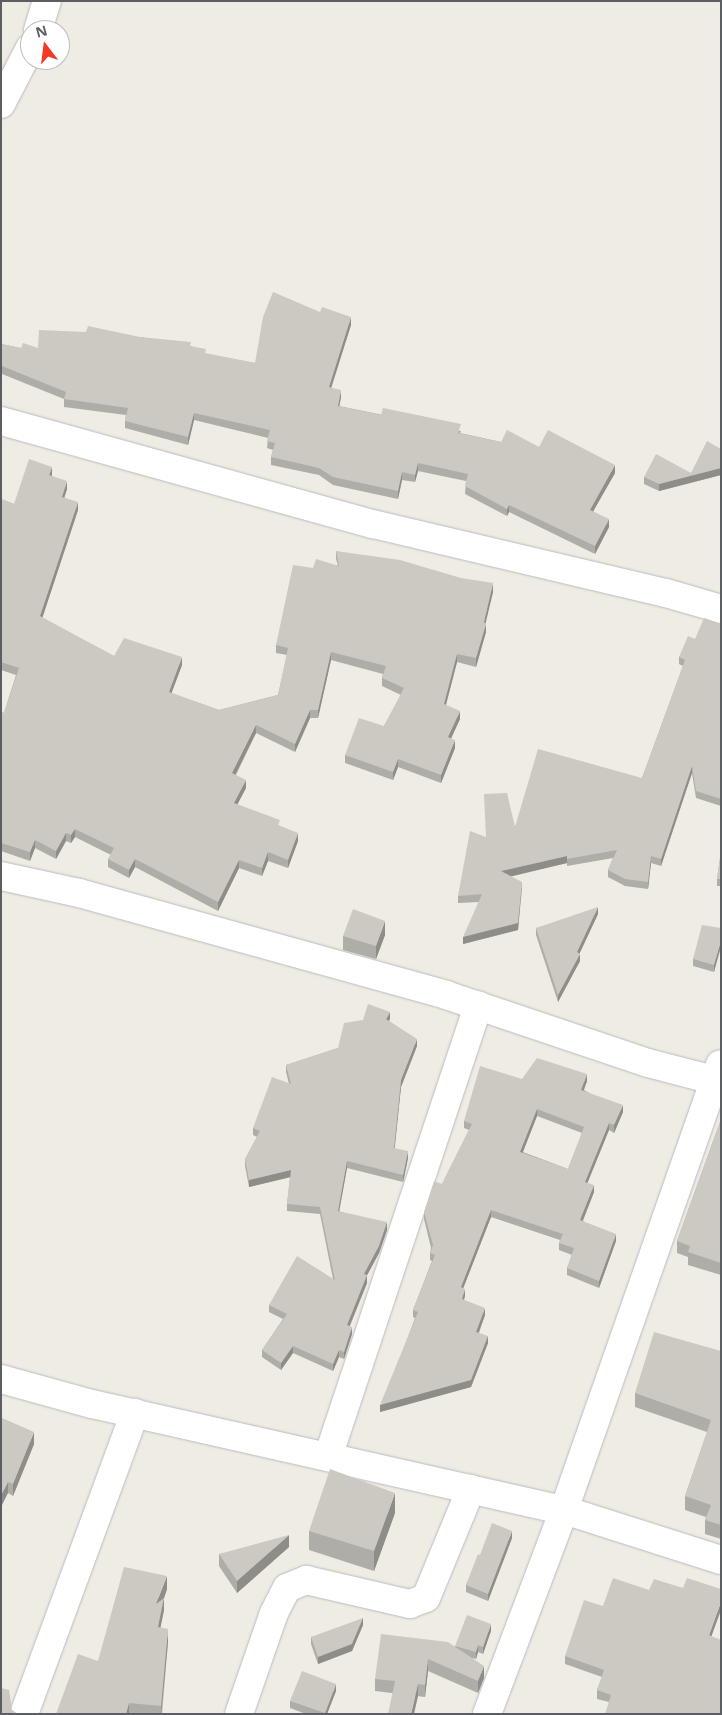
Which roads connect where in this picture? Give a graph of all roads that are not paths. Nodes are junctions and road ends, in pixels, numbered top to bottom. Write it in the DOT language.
graph roads {
  1 [pos="48,1"];
  2 [pos="41,20"];
  3 [pos="20,67"];
  4 [pos="1,104"];
  5 [pos="1,421"];
  6 [pos="721,610"];
  7 [pos="1,876"];
  8 [pos="478,1005"];
  9 [pos="719,1075"];
  10 [pos="1,1379"];
  11 [pos="134,1413"];
  12 [pos="328,1457"];
  13 [pos="471,1489"];
  14 [pos="564,1510"];
  15 [pos="721,1560"];
  16 [pos="24,1714"];
  17 [pos="239,1714"];
  18 [pos="487,1714"];
  1 -- 2 [label="street"];
  3 -- 4 [label="street"];
  5 -- 6 [label="street"];
  7 -- 8 [label="street"];
  8 -- 9 [label="street"];
  8 -- 12 [label="street"];
  9 -- 14 [label="street"];
  10 -- 11 [label="street"];
  11 -- 12 [label="street"];
  11 -- 16 [label="street"];
  12 -- 13 [label="street"];
  13 -- 14 [label="street"];
  13 -- 17 [label="street"];
  14 -- 15 [label="street"];
  14 -- 18 [label="street"];
}
